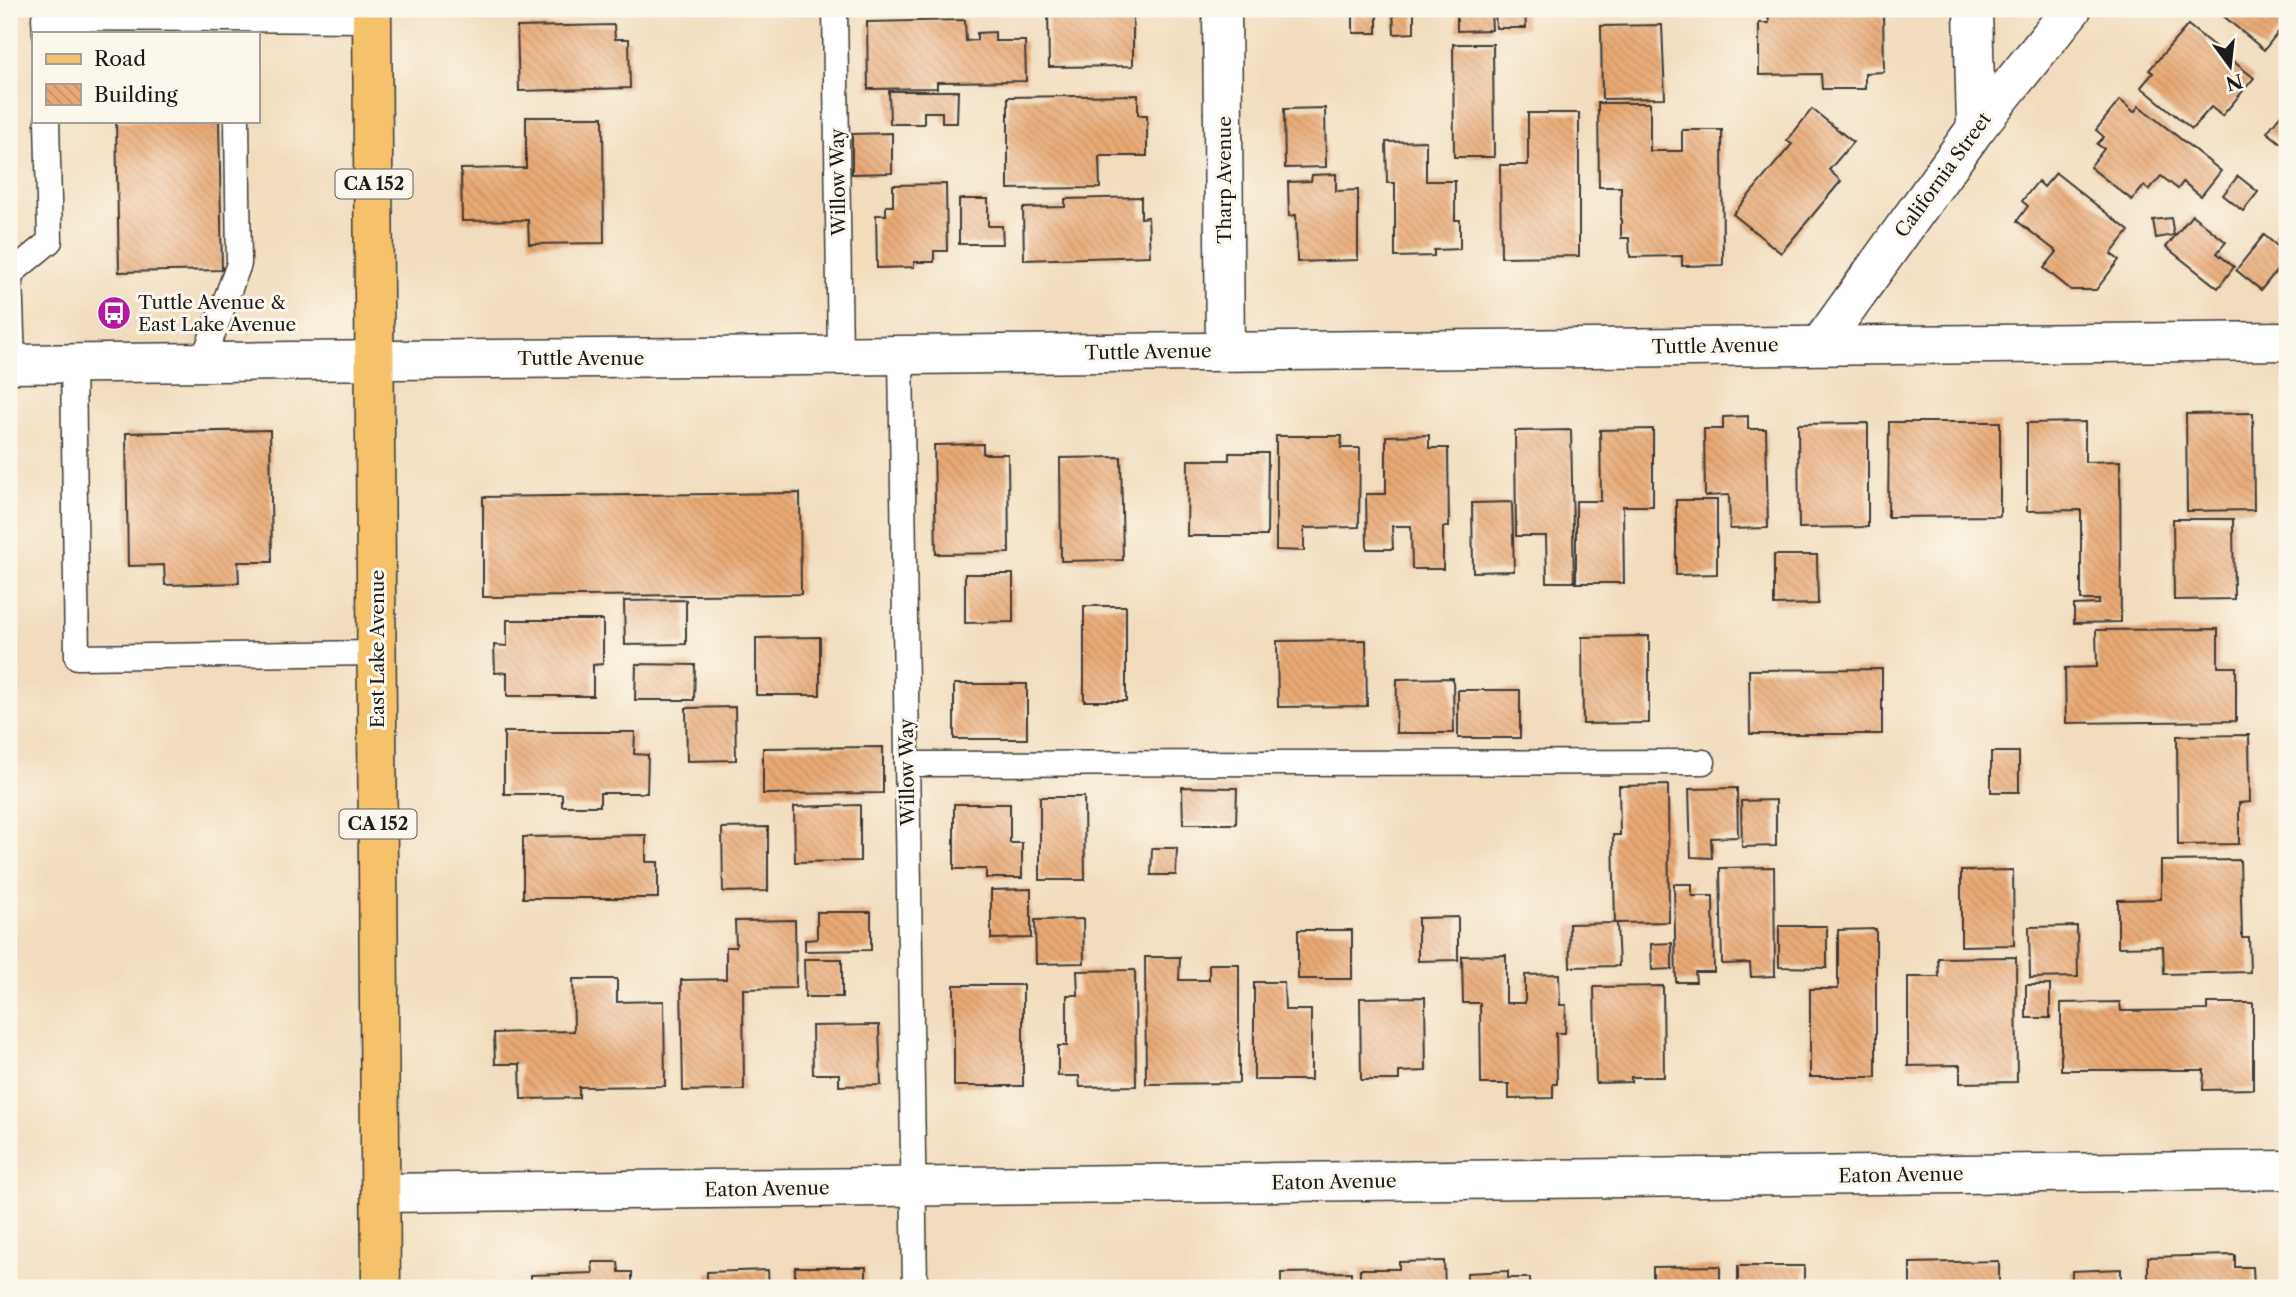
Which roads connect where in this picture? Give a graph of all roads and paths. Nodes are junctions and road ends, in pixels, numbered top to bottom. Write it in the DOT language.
graph roads {
  1 [pos="835,9"];
  2 [pos="1222,9"];
  3 [pos="1973,9"];
  4 [pos="2072,9"];
  5 [pos="372,14"];
  6 [pos="236,26"];
  7 [pos="45,32"];
  8 [pos="47,122"];
  9 [pos="237,122"];
  10 [pos="1976,128"];
  11 [pos="2287,341"];
  12 [pos="1820,345"];
  13 [pos="1225,351"];
  14 [pos="840,356"];
  15 [pos="901,356"];
  16 [pos="203,360"];
  17 [pos="375,360"];
  18 [pos="73,362"];
  19 [pos="11,364"];
  20 [pos="376,653"];
  21 [pos="1703,762"];
  22 [pos="907,764"];
  23 [pos="2287,1170"];
  24 [pos="913,1187"];
  25 [pos="381,1193"];
  26 [pos="381,1288"];
  27 [pos="915,1288"];
  1 -- 14 [label="lane, Willow Way"];
  2 -- 13 [label="street, Tharp Avenue"];
  3 -- 10 [label="street"];
  4 -- 10 [label="street, California Street"];
  5 -- 6 [label="lane"];
  5 -- 17 [label="main road, East Lake Avenue / CA 152"];
  6 -- 7 [label="lane"];
  8 -- 19 [label="lane"];
  9 -- 16 [label="lane"];
  10 -- 12 [label="street, California Street"];
  11 -- 12 [label="street, Tuttle Avenue"];
  12 -- 13 [label="street, Tuttle Avenue"];
  13 -- 15 [label="street, Tuttle Avenue"];
  14 -- 15 [label="street, Tuttle Avenue"];
  14 -- 17 [label="street, Tuttle Avenue"];
  15 -- 22 [label="lane, Willow Way"];
  16 -- 17 [label="street, Tuttle Avenue"];
  16 -- 18 [label="street, Tuttle Avenue"];
  17 -- 20 [label="main road, East Lake Avenue / CA 152"];
  18 -- 19 [label="street, Tuttle Avenue"];
  18 -- 20 [label="lane"];
  20 -- 25 [label="main road, East Lake Avenue / CA 152"];
  21 -- 22 [label="lane"];
  22 -- 24 [label="lane, Willow Way"];
  23 -- 24 [label="street, Eaton Avenue"];
  24 -- 25 [label="street, Eaton Avenue"];
  24 -- 27 [label="lane, Willow Way"];
  25 -- 26 [label="main road, East Lake Avenue / CA 152"];
}
